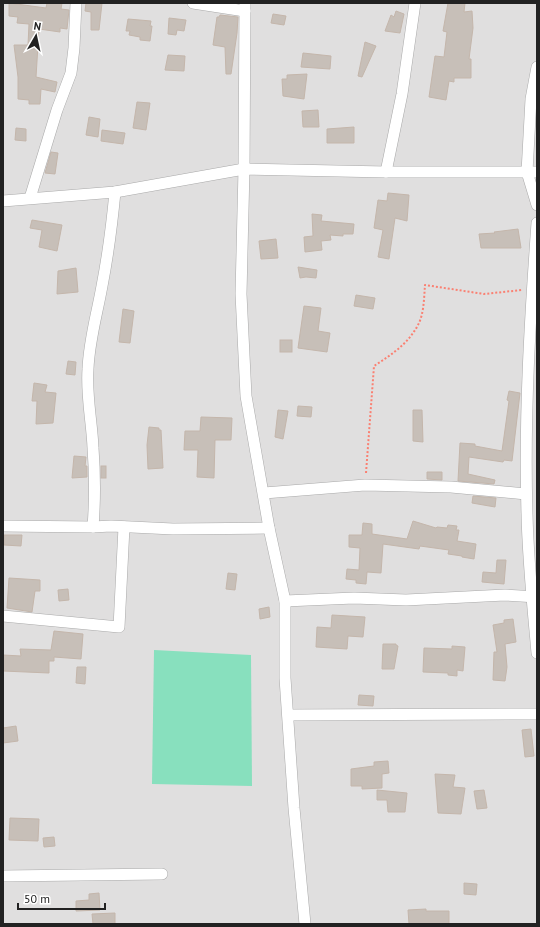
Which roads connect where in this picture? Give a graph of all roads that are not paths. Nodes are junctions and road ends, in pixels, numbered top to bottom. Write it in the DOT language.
graph roads {
  1 [pos="76,3"];
  2 [pos="193,3"];
  3 [pos="415,3"];
  4 [pos="245,7"];
  5 [pos="537,67"];
  6 [pos="244,169"];
  7 [pos="386,172"];
  8 [pos="532,172"];
  9 [pos="115,192"];
  10 [pos="30,198"];
  11 [pos="3,200"];
  12 [pos="537,205"];
  13 [pos="537,223"];
  14 [pos="534,288"];
  15 [pos="264,493"];
  16 [pos="526,494"];
  17 [pos="3,526"];
  18 [pos="94,527"];
  19 [pos="124,527"];
  20 [pos="269,528"];
  21 [pos="534,597"];
  22 [pos="286,602"];
  23 [pos="3,616"];
  24 [pos="537,653"];
  25 [pos="537,714"];
  26 [pos="288,715"];
  27 [pos="162,874"];
  28 [pos="3,876"];
  29 [pos="305,924"];
  1 -- 10 [label="street"];
  2 -- 4 [label="street"];
  3 -- 7 [label="street"];
  4 -- 6 [label="street"];
  5 -- 8 [label="street"];
  6 -- 7 [label="street"];
  6 -- 9 [label="street"];
  6 -- 15 [label="street"];
  7 -- 8 [label="street"];
  8 -- 12 [label="street"];
  9 -- 10 [label="street"];
  9 -- 18 [label="street"];
  10 -- 11 [label="street"];
  13 -- 14 [label="street"];
  14 -- 16 [label="street"];
  15 -- 16 [label="street"];
  15 -- 20 [label="street"];
  16 -- 21 [label="street"];
  17 -- 18 [label="street"];
  18 -- 19 [label="street"];
  19 -- 20 [label="street"];
  19 -- 23 [label="street"];
  20 -- 22 [label="street"];
  21 -- 22 [label="street"];
  21 -- 24 [label="street"];
  22 -- 26 [label="street"];
  25 -- 26 [label="street"];
  26 -- 29 [label="street"];
  27 -- 28 [label="street"];
}
